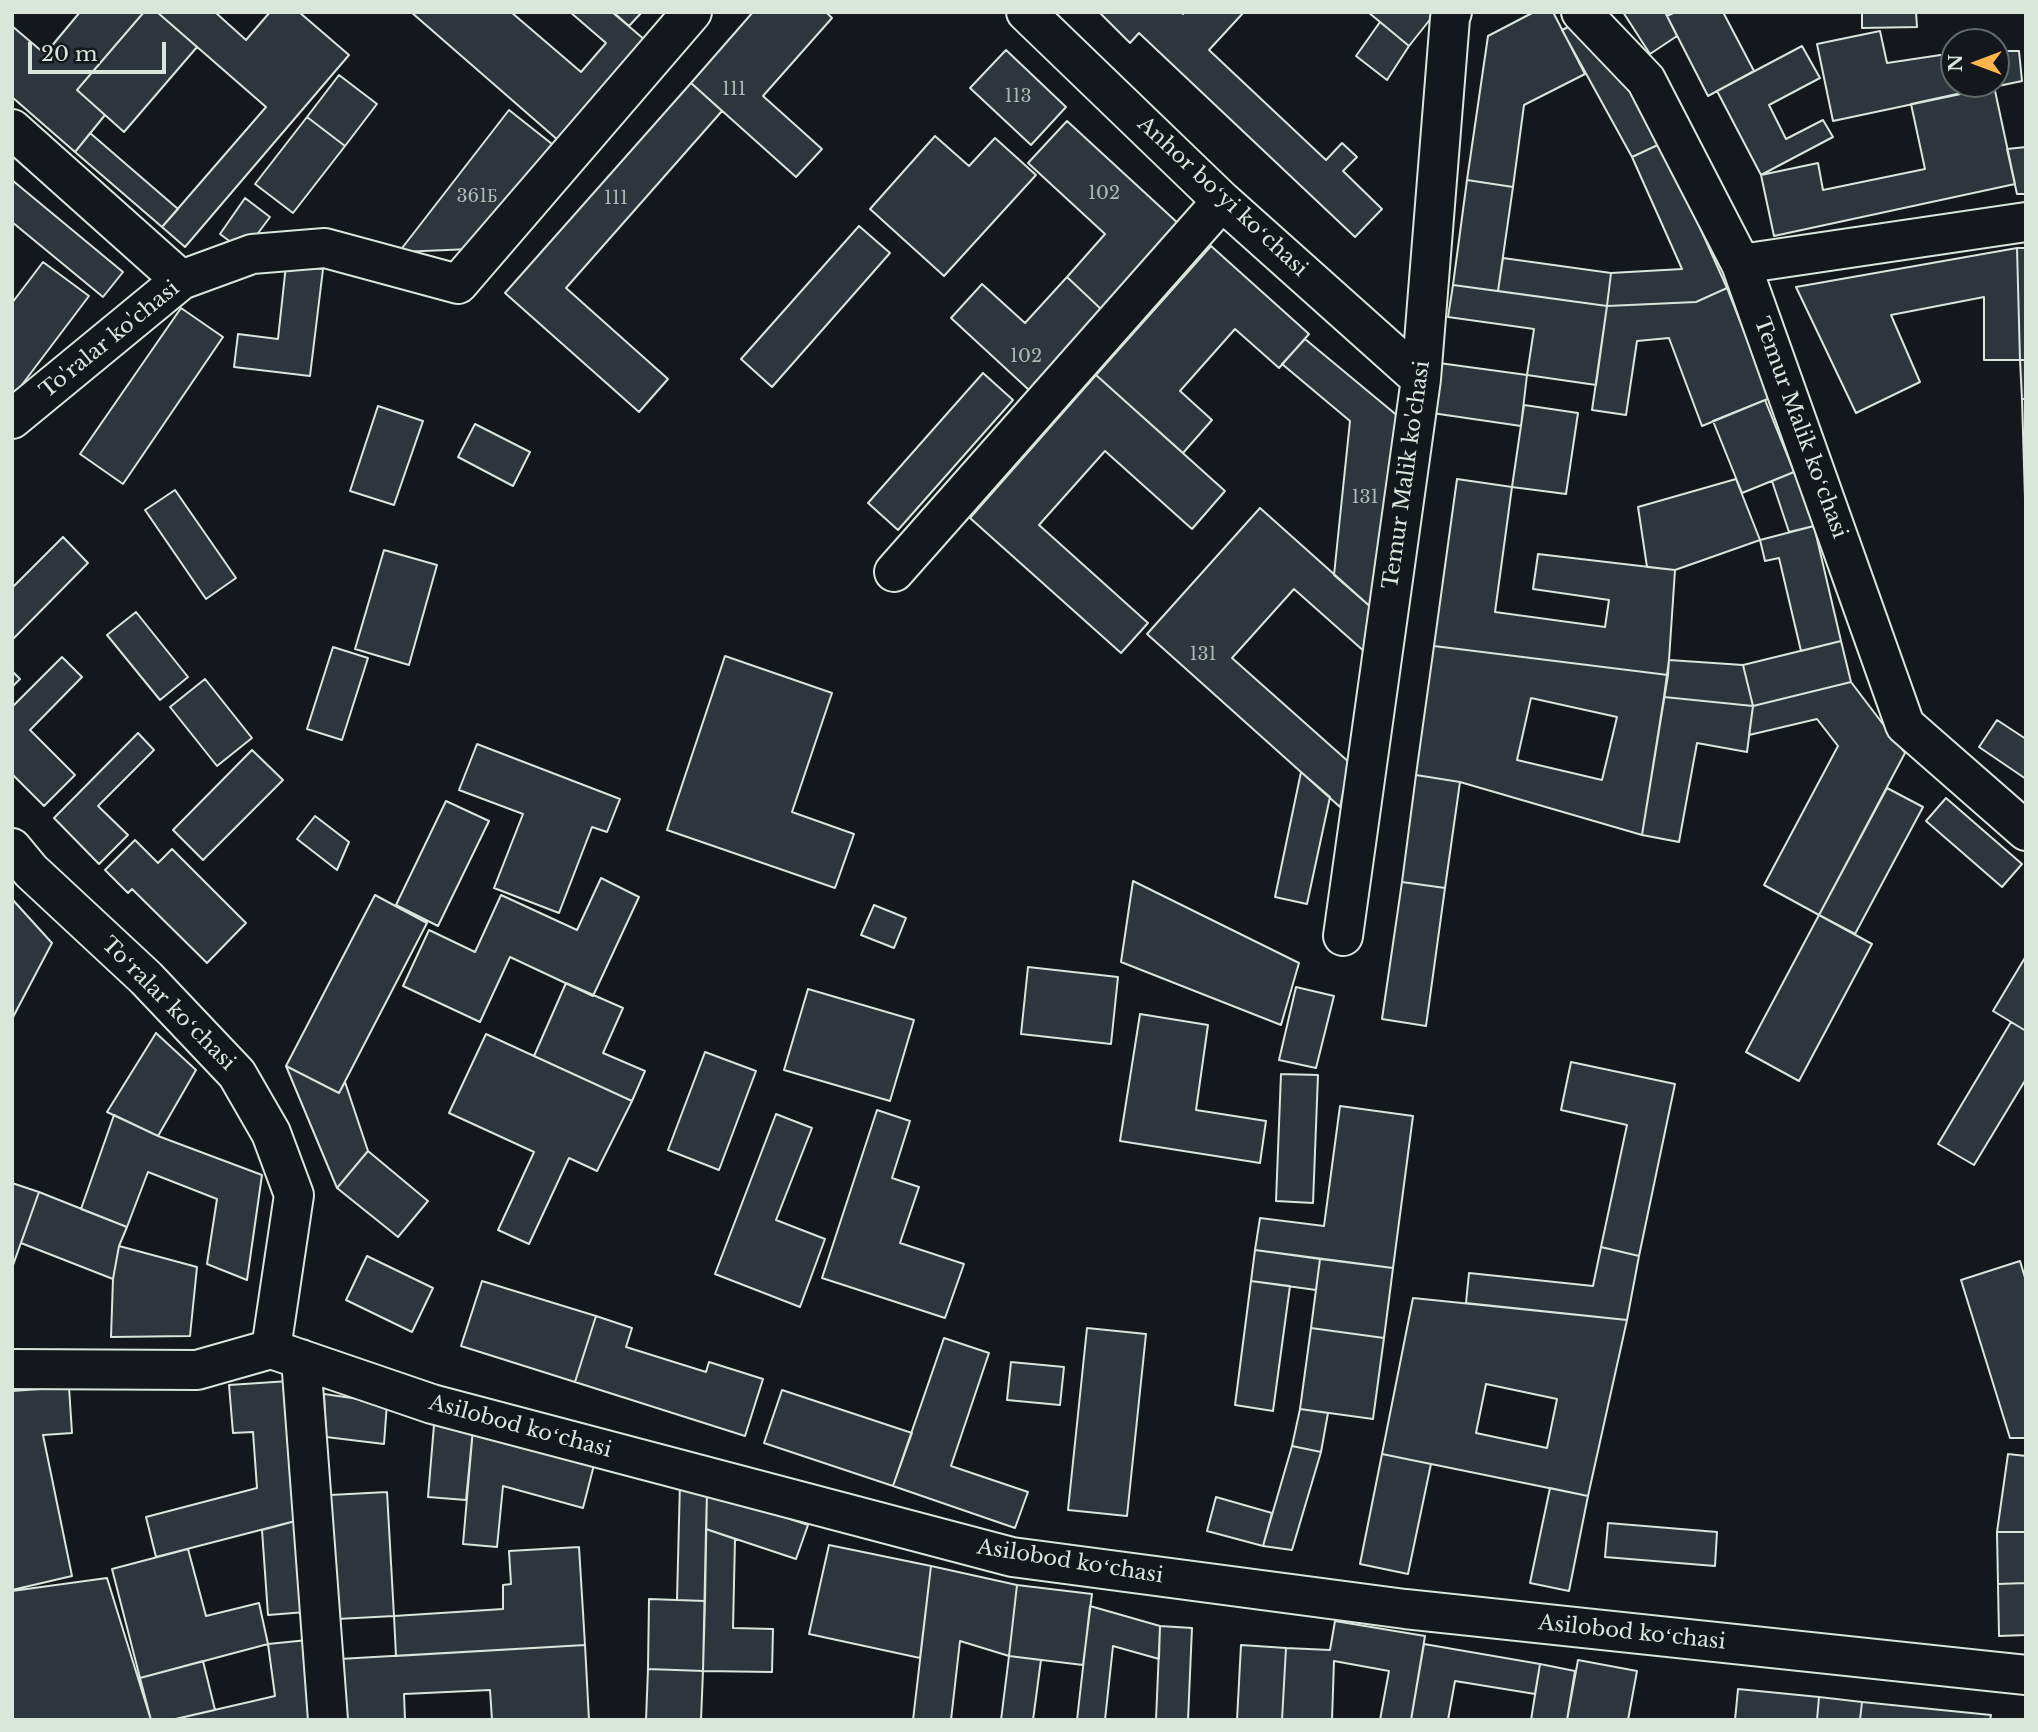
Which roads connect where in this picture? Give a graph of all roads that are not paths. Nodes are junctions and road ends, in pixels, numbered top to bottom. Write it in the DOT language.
graph roads {
  1 [pos="692,12"];
  2 [pos="1026,12"];
  3 [pos="1452,12"];
  4 [pos="1581,12"];
  5 [pos="12,129"];
  6 [pos="1222,201"];
  7 [pos="2026,222"];
  8 [pos="1741,264"];
  9 [pos="181,281"];
  10 [pos="1421,379"];
  11 [pos="12,419"];
  12 [pos="894,572"];
  13 [pos="2026,831"];
  14 [pos="12,848"];
  15 [pos="1343,936"];
  16 [pos="286,1354"];
  17 [pos="12,1369"];
  18 [pos="2026,1675"];
  19 [pos="328,1720"];
  1 -- 9 [label="street, To'ralar ko'chasi"];
  2 -- 6 [label="street, Anhor boʻyi koʻchasi"];
  3 -- 10 [label="street, Temur Malik ko'chasi"];
  4 -- 8 [label="street, Temur Malik koʻchasi"];
  5 -- 9 [label="street"];
  6 -- 10 [label="street, Anhor boʻyi koʻchasi"];
  6 -- 12 [label="street"];
  7 -- 8 [label="street"];
  8 -- 13 [label="street, Temur Malik koʻchasi"];
  9 -- 11 [label="street, To'ralar ko'chasi"];
  10 -- 15 [label="street, Temur Malik ko'chasi"];
  14 -- 16 [label="street, Toʻralar koʻchasi"];
  16 -- 17 [label="street"];
  16 -- 18 [label="street, Asilobod koʻchasi"];
  16 -- 19 [label="street, Toʻralar koʻchasi"];
}
